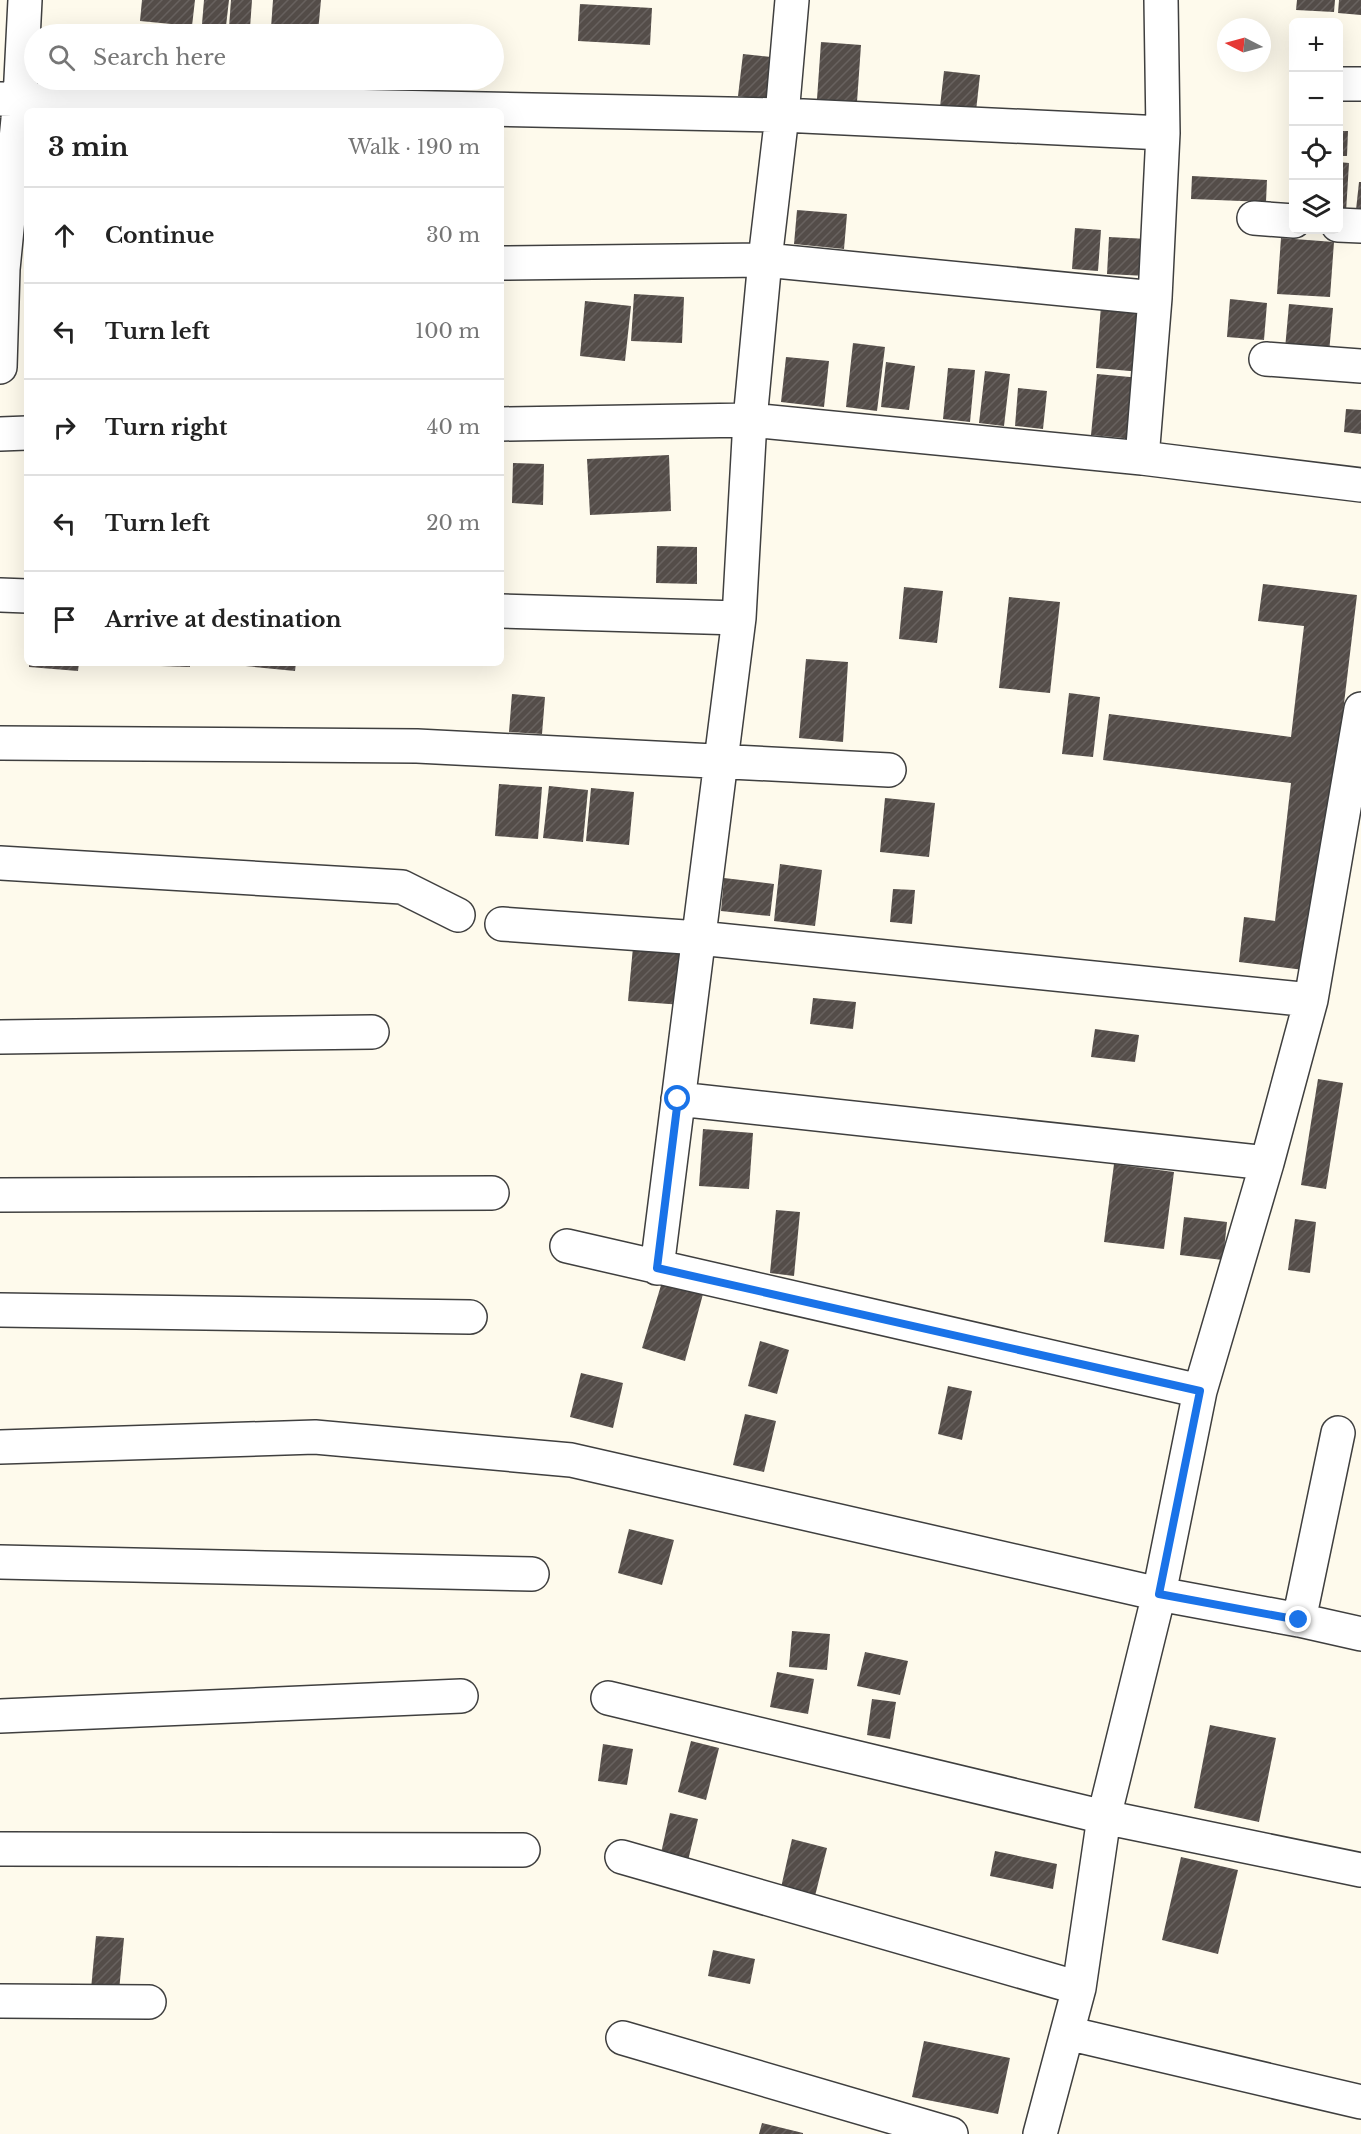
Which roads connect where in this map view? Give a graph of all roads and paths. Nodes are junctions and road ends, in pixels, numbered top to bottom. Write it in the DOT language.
graph roads {
  1 [pos="25,0"];
  2 [pos="792,0"];
  3 [pos="1161,0"];
  4 [pos="1343,84"];
  5 [pos="1361,84"];
  6 [pos="10,99"];
  7 [pos="445,108"];
  8 [pos="504,109"];
  9 [pos="783,115"];
  10 [pos="1163,133"];
  11 [pos="1254,218"];
  12 [pos="1289,221"];
  13 [pos="1343,225"];
  14 [pos="1361,226"];
  15 [pos="765,260"];
  16 [pos="504,263"];
  17 [pos="10,269"];
  18 [pos="1155,298"];
  19 [pos="1266,359"];
  20 [pos="1361,366"];
  21 [pos="0,367"];
  22 [pos="750,420"];
  23 [pos="504,424"];
  24 [pos="24,433"];
  25 [pos="0,434"];
  26 [pos="1142,458"];
  27 [pos="1361,485"];
  28 [pos="0,595"];
  29 [pos="24,596"];
  30 [pos="504,611"];
  31 [pos="739,618"];
  32 [pos="1361,709"];
  33 [pos="0,743"];
  34 [pos="720,763"];
  35 [pos="889,770"];
  36 [pos="0,863"];
  37 [pos="458,915"];
  38 [pos="502,924"];
  39 [pos="699,938"];
  40 [pos="1311,1000"];
  41 [pos="372,1032"];
  42 [pos="0,1037"];
  43 [pos="678,1099"];
  44 [pos="1267,1163"];
  45 [pos="492,1193"];
  46 [pos="0,1195"];
  47 [pos="567,1246"];
  48 [pos="657,1268"];
  49 [pos="0,1310"];
  50 [pos="470,1317"];
  51 [pos="1200,1391"];
  52 [pos="1338,1433"];
  53 [pos="0,1447"];
  54 [pos="0,1562"];
  55 [pos="532,1574"];
  56 [pos="1159,1594"];
  57 [pos="1299,1620"];
  58 [pos="1361,1634"];
  59 [pos="461,1696"];
  60 [pos="608,1698"];
  61 [pos="0,1716"];
  62 [pos="1104,1817"];
  63 [pos="0,1849"];
  64 [pos="524,1850"];
  65 [pos="622,1857"];
  66 [pos="1361,1870"];
  67 [pos="1079,1988"];
  68 [pos="0,2001"];
  69 [pos="149,2002"];
  70 [pos="1067,2033"];
  71 [pos="623,2038"];
  72 [pos="1361,2102"];
  73 [pos="951,2134"];
  74 [pos="1040,2134"];
  1 -- 6 [label="street"];
  2 -- 9 [label="street"];
  3 -- 10 [label="street"];
  4 -- 5 [label="street"];
  6 -- 7 [label="street"];
  6 -- 17 [label="street"];
  8 -- 9 [label="street"];
  9 -- 10 [label="street"];
  9 -- 15 [label="street"];
  10 -- 18 [label="street"];
  11 -- 12 [label="street"];
  13 -- 14 [label="street"];
  15 -- 16 [label="street"];
  15 -- 18 [label="street"];
  15 -- 22 [label="street"];
  17 -- 21 [label="street"];
  18 -- 26 [label="street"];
  19 -- 20 [label="street"];
  22 -- 23 [label="street"];
  22 -- 26 [label="street"];
  22 -- 31 [label="street"];
  24 -- 25 [label="street"];
  26 -- 27 [label="street"];
  28 -- 29 [label="street"];
  30 -- 31 [label="street"];
  31 -- 34 [label="street"];
  32 -- 40 [label="street"];
  33 -- 34 [label="street"];
  34 -- 35 [label="street"];
  34 -- 39 [label="street"];
  36 -- 37 [label="street"];
  38 -- 39 [label="street"];
  39 -- 40 [label="street"];
  39 -- 43 [label="street"];
  40 -- 44 [label="street"];
  41 -- 42 [label="street"];
  43 -- 44 [label="street"];
  43 -- 48 [label="street"];
  44 -- 51 [label="street"];
  45 -- 46 [label="street"];
  47 -- 48 [label="street"];
  48 -- 51 [label="street"];
  49 -- 50 [label="street"];
  51 -- 56 [label="street"];
  52 -- 57 [label="street"];
  53 -- 56 [label="street"];
  54 -- 55 [label="street"];
  56 -- 57 [label="street"];
  56 -- 62 [label="street"];
  57 -- 58 [label="street"];
  59 -- 61 [label="street"];
  60 -- 62 [label="street"];
  62 -- 66 [label="street"];
  62 -- 67 [label="street"];
  63 -- 64 [label="street"];
  65 -- 67 [label="street"];
  67 -- 70 [label="street"];
  68 -- 69 [label="street"];
  70 -- 72 [label="street"];
  70 -- 74 [label="street"];
  71 -- 73 [label="street"];
}
